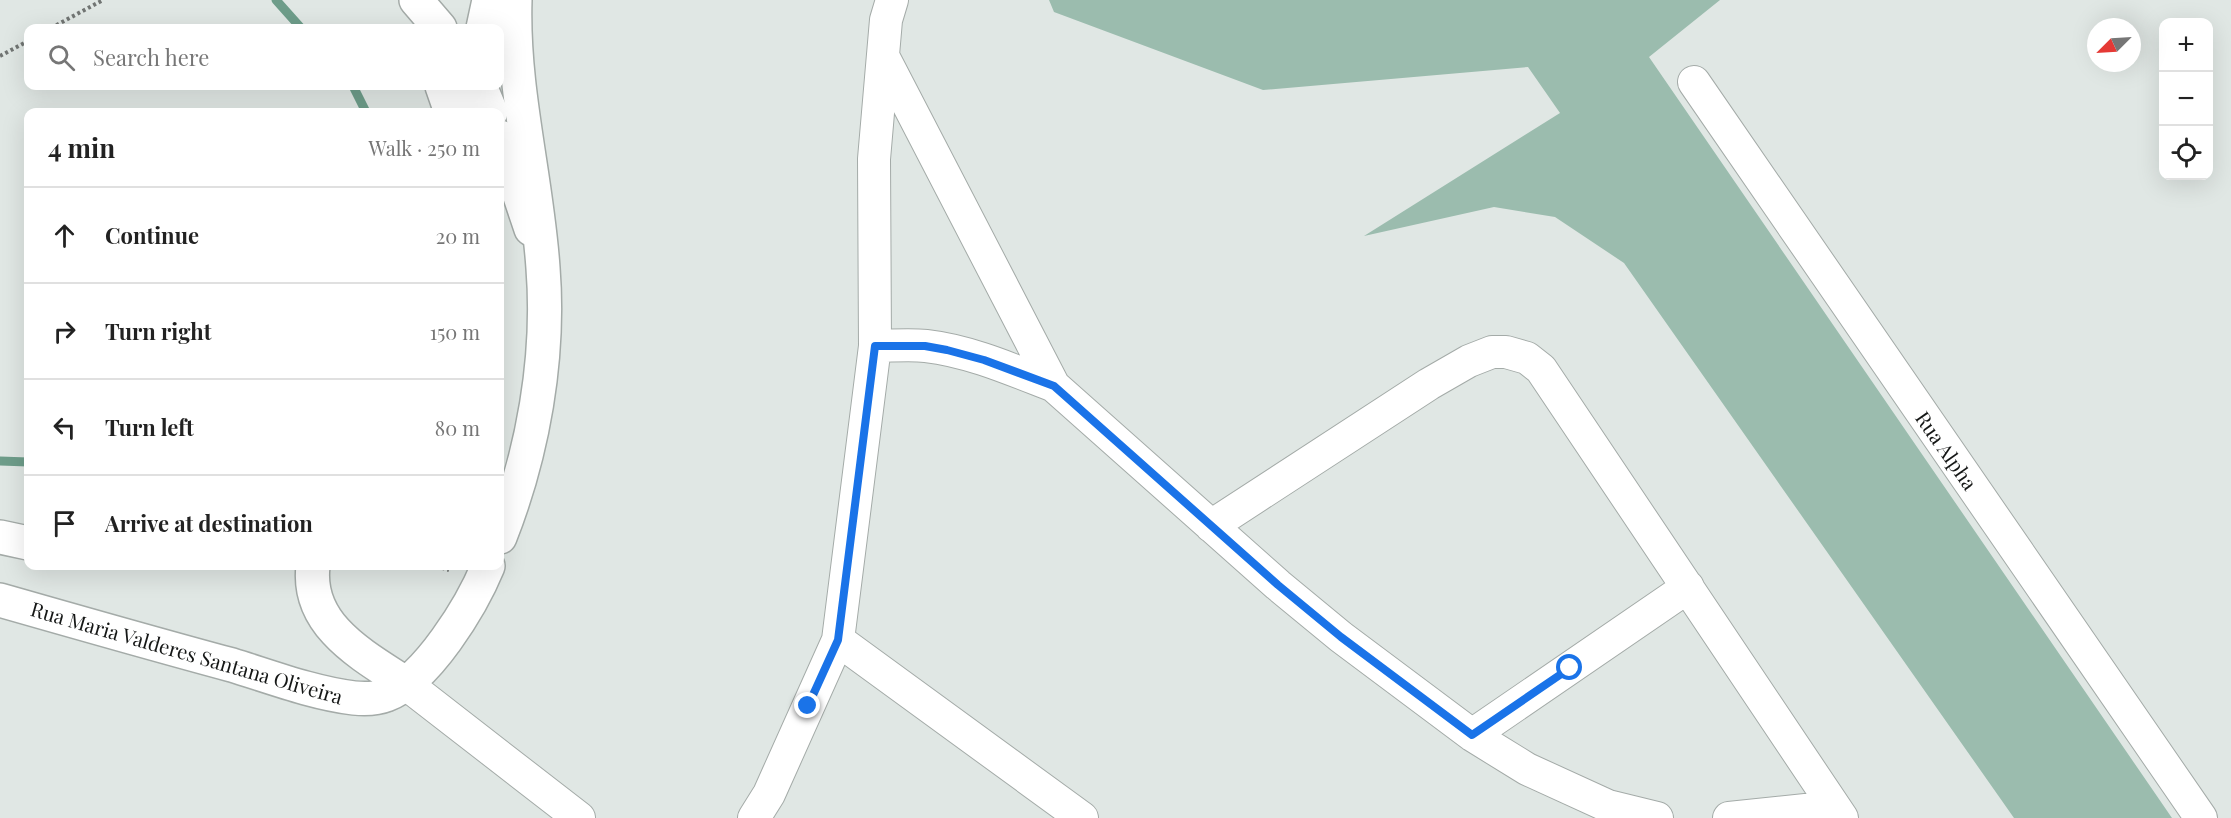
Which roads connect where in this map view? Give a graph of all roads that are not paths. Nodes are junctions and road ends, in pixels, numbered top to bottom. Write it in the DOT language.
graph roads {
  1 [pos="394,0"];
  2 [pos="416,0"];
  3 [pos="489,0"];
  4 [pos="515,0"];
  5 [pos="892,0"];
  6 [pos="410,24"];
  7 [pos="437,24"];
  8 [pos="484,24"];
  9 [pos="883,56"];
  10 [pos="1694,82"];
  11 [pos="443,90"];
  12 [pos="472,90"];
  13 [pos="482,90"];
  14 [pos="450,108"];
  15 [pos="469,108"];
  16 [pos="488,108"];
  17 [pos="504,149"];
  18 [pos="543,268"];
  19 [pos="875,346"];
  20 [pos="1054,386"];
  21 [pos="504,525"];
  22 [pos="1211,526"];
  23 [pos="0,537"];
  24 [pos="24,542"];
  25 [pos="313,570"];
  26 [pos="486,570"];
  27 [pos="1688,587"];
  28 [pos="0,600"];
  29 [pos="838,640"];
  30 [pos="405,684"];
  31 [pos="1472,735"];
  32 [pos="1838,812"];
  33 [pos="579,818"];
  34 [pos="754,818"];
  35 [pos="1082,818"];
  36 [pos="1657,818"];
  37 [pos="1729,818"];
  38 [pos="2201,818"];
  1 -- 6 [label="main road"];
  2 -- 7 [label="main road"];
  3 -- 8 [label="main road"];
  4 -- 18 [label="main road"];
  5 -- 9 [label="street"];
  9 -- 19 [label="street"];
  9 -- 20 [label="street"];
  10 -- 38 [label="street, Rua Alpha"];
  11 -- 14 [label="main road"];
  12 -- 15 [label="main road"];
  13 -- 16 [label="main road"];
  17 -- 18 [label="main road"];
  18 -- 21 [label="main road"];
  19 -- 20 [label="street"];
  19 -- 29 [label="street"];
  20 -- 22 [label="street"];
  22 -- 27 [label="street"];
  22 -- 31 [label="street"];
  23 -- 24 [label="main road"];
  25 -- 30 [label="main road"];
  26 -- 30 [label="main road, Rua Maria Valderes Santana Oliveira"];
  27 -- 31 [label="street"];
  27 -- 32 [label="street"];
  28 -- 30 [label="main road, Rua Maria Valderes Santana Oliveira"];
  29 -- 34 [label="street"];
  29 -- 35 [label="street"];
  30 -- 33 [label="street"];
  31 -- 36 [label="street"];
  32 -- 37 [label="street"];
}
